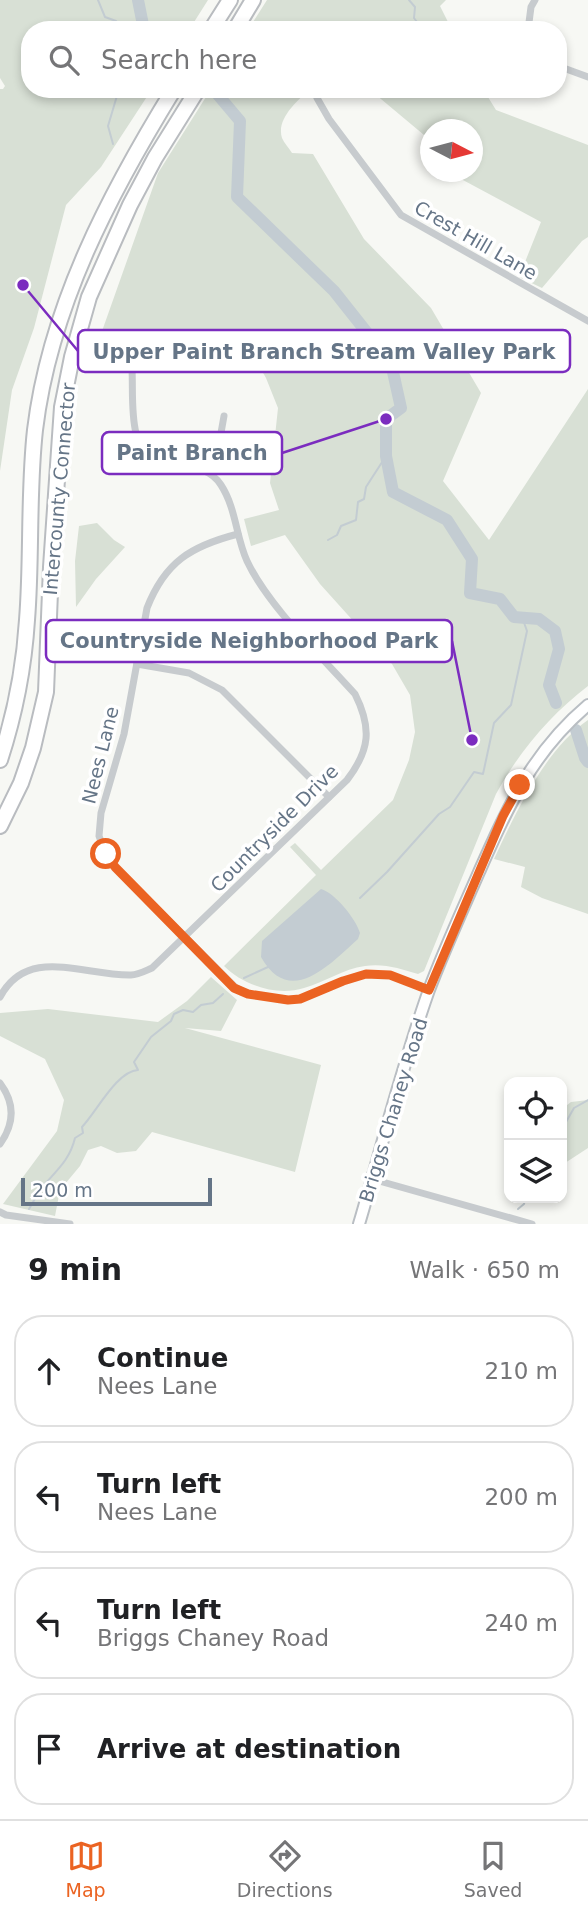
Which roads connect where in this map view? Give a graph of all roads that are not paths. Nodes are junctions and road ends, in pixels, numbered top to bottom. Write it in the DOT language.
graph roads {
  1 [pos="230,0"];
  2 [pos="253,0"];
  3 [pos="535,0"];
  4 [pos="217,21"];
  5 [pos="240,21"];
  6 [pos="528,21"];
  7 [pos="567,69"];
  8 [pos="588,77"];
  9 [pos="169,98"];
  10 [pos="192,98"];
  11 [pos="317,98"];
  12 [pos="588,321"];
  13 [pos="132,369"];
  14 [pos="224,416"];
  15 [pos="205,471"];
  16 [pos="238,534"];
  17 [pos="137,664"];
  18 [pos="588,705"];
  19 [pos="0,760"];
  20 [pos="329,797"];
  21 [pos="0,826"];
  22 [pos="184,939"];
  23 [pos="429,990"];
  24 [pos="0,997"];
  25 [pos="0,1083"];
  26 [pos="0,1144"];
  27 [pos="372,1179"];
  28 [pos="0,1212"];
  29 [pos="70,1224"];
  30 [pos="359,1224"];
  31 [pos="531,1224"];
  1 -- 4 [label="highway"];
  2 -- 5 [label="highway"];
  3 -- 6 [label="street"];
  7 -- 8 [label="street"];
  9 -- 19 [label="highway, Intercounty Connector"];
  10 -- 21 [label="highway, Intercounty Connector"];
  11 -- 12 [label="street, Crest Hill Lane"];
  13 -- 15 [label="street"];
  14 -- 15 [label="street"];
  15 -- 16 [label="street, Countryside Drive"];
  16 -- 17 [label="street, Nees Lane"];
  16 -- 20 [label="street, Countryside Drive"];
  17 -- 20 [label="street"];
  17 -- 22 [label="street, Nees Lane"];
  18 -- 23 [label="main road, Briggs Chaney Road"];
  20 -- 22 [label="street, Countryside Drive"];
  22 -- 23 [label="street, Nees Lane"];
  22 -- 24 [label="street, Countryside Drive"];
  23 -- 27 [label="main road, Briggs Chaney Road"];
  25 -- 26 [label="street"];
  27 -- 30 [label="main road, Briggs Chaney Road"];
  27 -- 31 [label="street"];
  28 -- 29 [label="street"];
}
